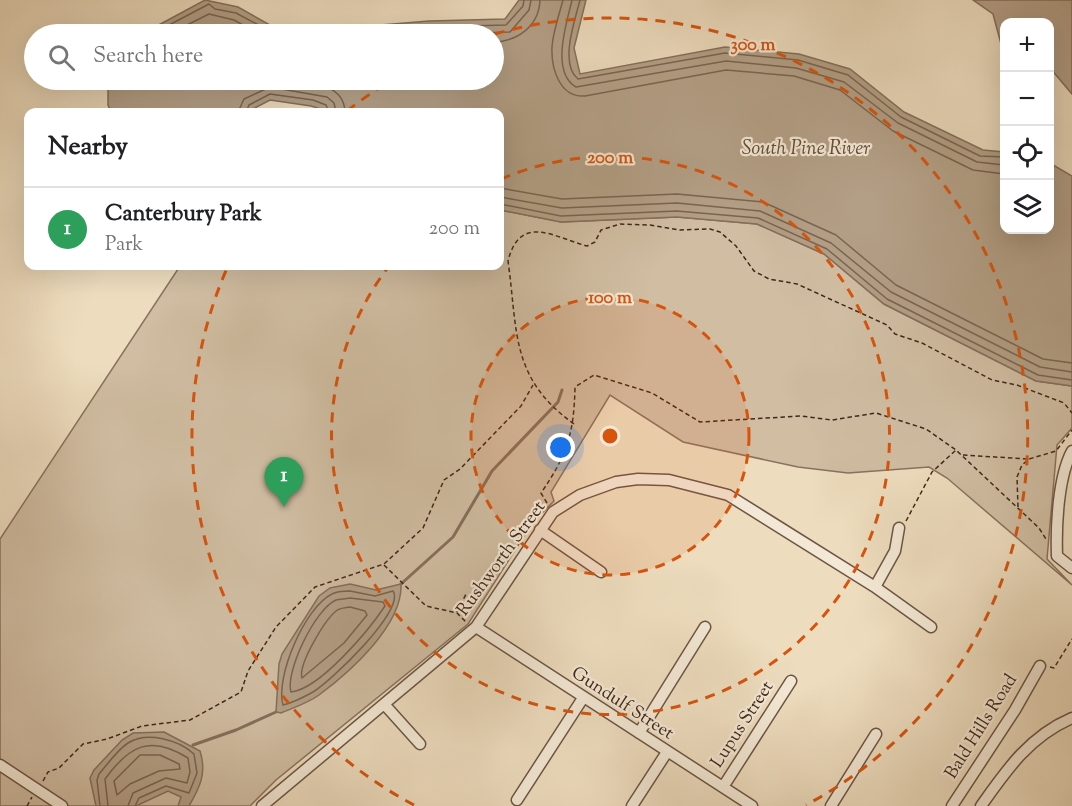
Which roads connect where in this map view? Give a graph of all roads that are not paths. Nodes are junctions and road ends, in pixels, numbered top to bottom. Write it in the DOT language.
graph roads {
  1 [pos="1072,451"];
  2 [pos="899,528"];
  3 [pos="540,530"];
  4 [pos="1072,568"];
  5 [pos="601,572"];
  6 [pos="875,587"];
  7 [pos="471,625"];
  8 [pos="705,627"];
  9 [pos="931,627"];
  10 [pos="1040,666"];
  11 [pos="791,681"];
  12 [pos="583,698"];
  13 [pos="384,704"];
  14 [pos="1072,718"];
  15 [pos="639,733"];
  16 [pos="876,734"];
  17 [pos="420,744"];
  18 [pos="667,752"];
  19 [pos="0,765"];
  20 [pos="723,787"];
  21 [pos="517,800"];
  22 [pos="62,806"];
  23 [pos="262,806"];
  24 [pos="632,806"];
  25 [pos="752,806"];
  26 [pos="831,806"];
  27 [pos="952,806"];
  28 [pos="981,806"];
  1 -- 4 [label="street"];
  2 -- 6 [label="street"];
  3 -- 5 [label="street"];
  3 -- 6 [label="street, Rushworth Street"];
  3 -- 7 [label="street, Rushworth Street"];
  6 -- 9 [label="street, Rushworth Street"];
  7 -- 12 [label="street, Gundulf Street"];
  7 -- 13 [label="street, Rushworth Street"];
  8 -- 15 [label="street"];
  10 -- 27 [label="street, Bald Hills Road"];
  11 -- 20 [label="street, Lupus Street"];
  12 -- 15 [label="street, Gundulf Street"];
  12 -- 21 [label="street"];
  13 -- 17 [label="street"];
  13 -- 23 [label="street, Rushworth Street"];
  14 -- 28 [label="street"];
  15 -- 18 [label="street, Gundulf Street"];
  16 -- 26 [label="street"];
  18 -- 20 [label="street, Gundulf Street"];
  18 -- 24 [label="street"];
  19 -- 22 [label="street"];
  20 -- 25 [label="street, Gundulf Street"];
}
